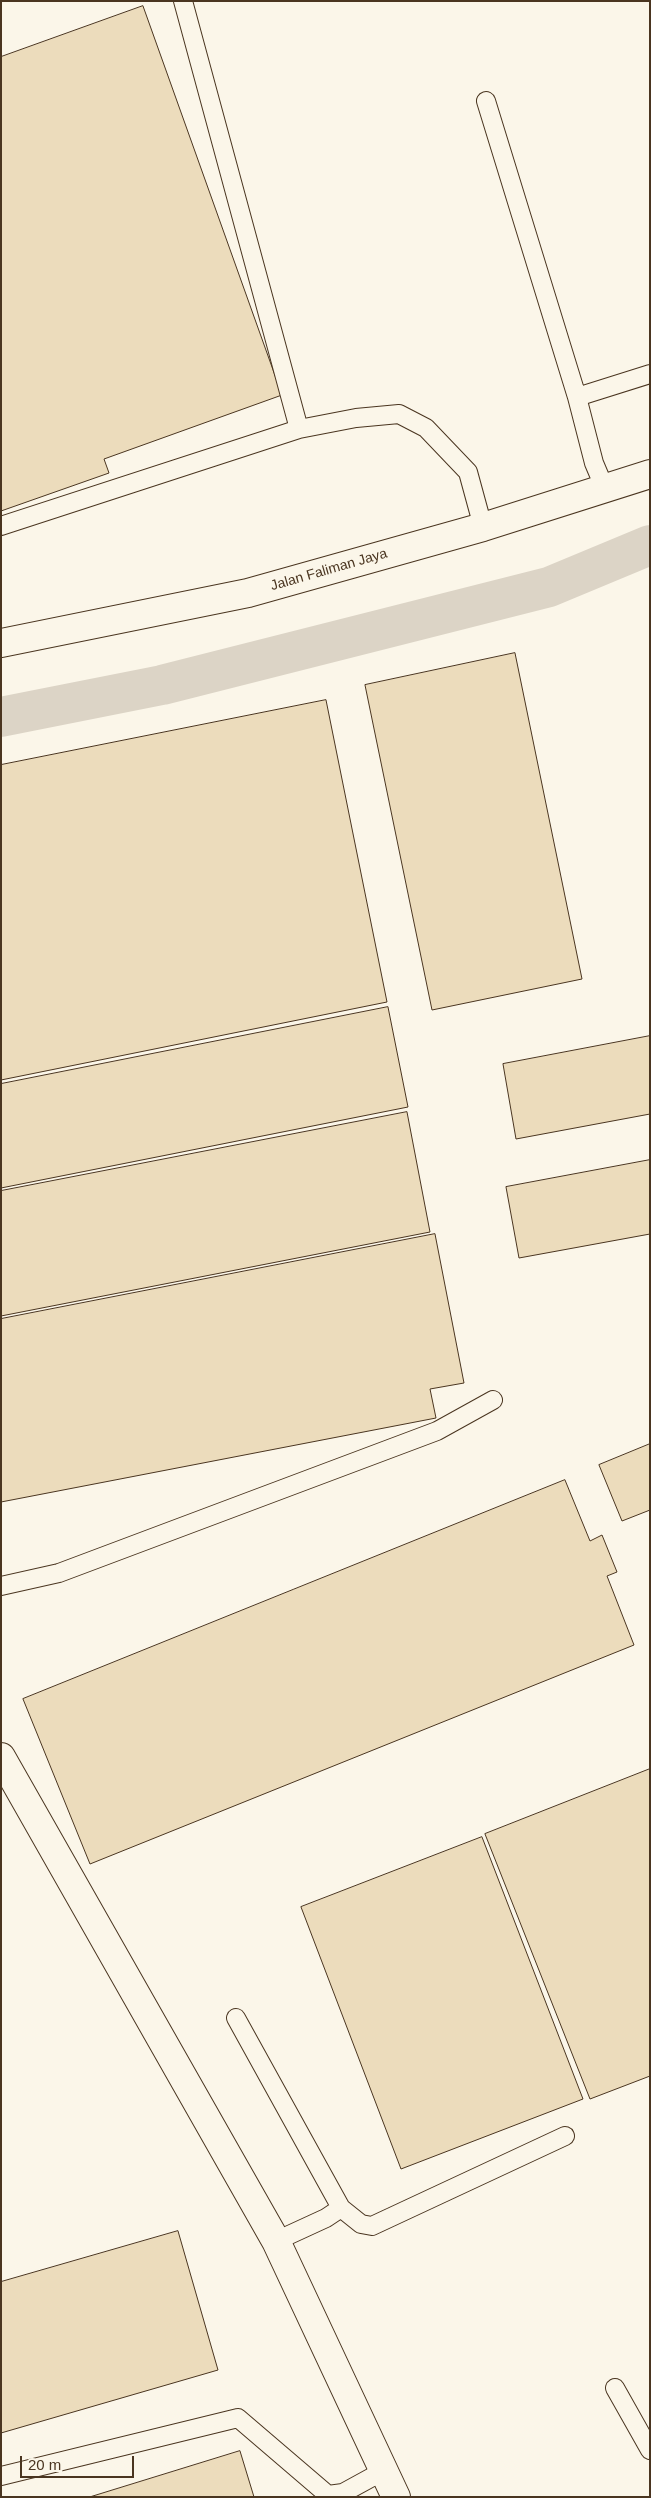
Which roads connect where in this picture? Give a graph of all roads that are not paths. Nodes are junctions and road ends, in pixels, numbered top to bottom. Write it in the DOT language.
graph roads {
  1 [pos="183,1"];
  2 [pos="486,101"];
  3 [pos="650,374"];
  4 [pos="577,397"];
  5 [pos="299,429"];
  6 [pos="650,474"];
  7 [pos="605,489"];
  8 [pos="1,526"];
  9 [pos="483,528"];
  10 [pos="1,643"];
  11 [pos="493,1400"];
  12 [pos="1,1586"];
  13 [pos="1,1756"];
  14 [pos="236,2018"];
  15 [pos="566,2136"];
  16 [pos="341,2208"];
  17 [pos="276,2241"];
  18 [pos="616,2388"];
  19 [pos="650,2450"];
  20 [pos="385,2470"];
  21 [pos="1,2476"];
  22 [pos="396,2497"];
  1 -- 5 [label="lane"];
  2 -- 4 [label="lane"];
  3 -- 4 [label="lane"];
  4 -- 7 [label="lane"];
  5 -- 8 [label="lane"];
  5 -- 9 [label="lane"];
  6 -- 7 [label="street, Jalan Faliman Jaya"];
  7 -- 9 [label="street, Jalan Faliman Jaya"];
  9 -- 10 [label="street, Jalan Faliman Jaya"];
  11 -- 12 [label="lane"];
  13 -- 17 [label="street"];
  14 -- 16 [label="lane"];
  15 -- 16 [label="lane"];
  16 -- 17 [label="lane"];
  17 -- 20 [label="street"];
  18 -- 19 [label="lane"];
  20 -- 21 [label="lane"];
  20 -- 22 [label="street"];
}
